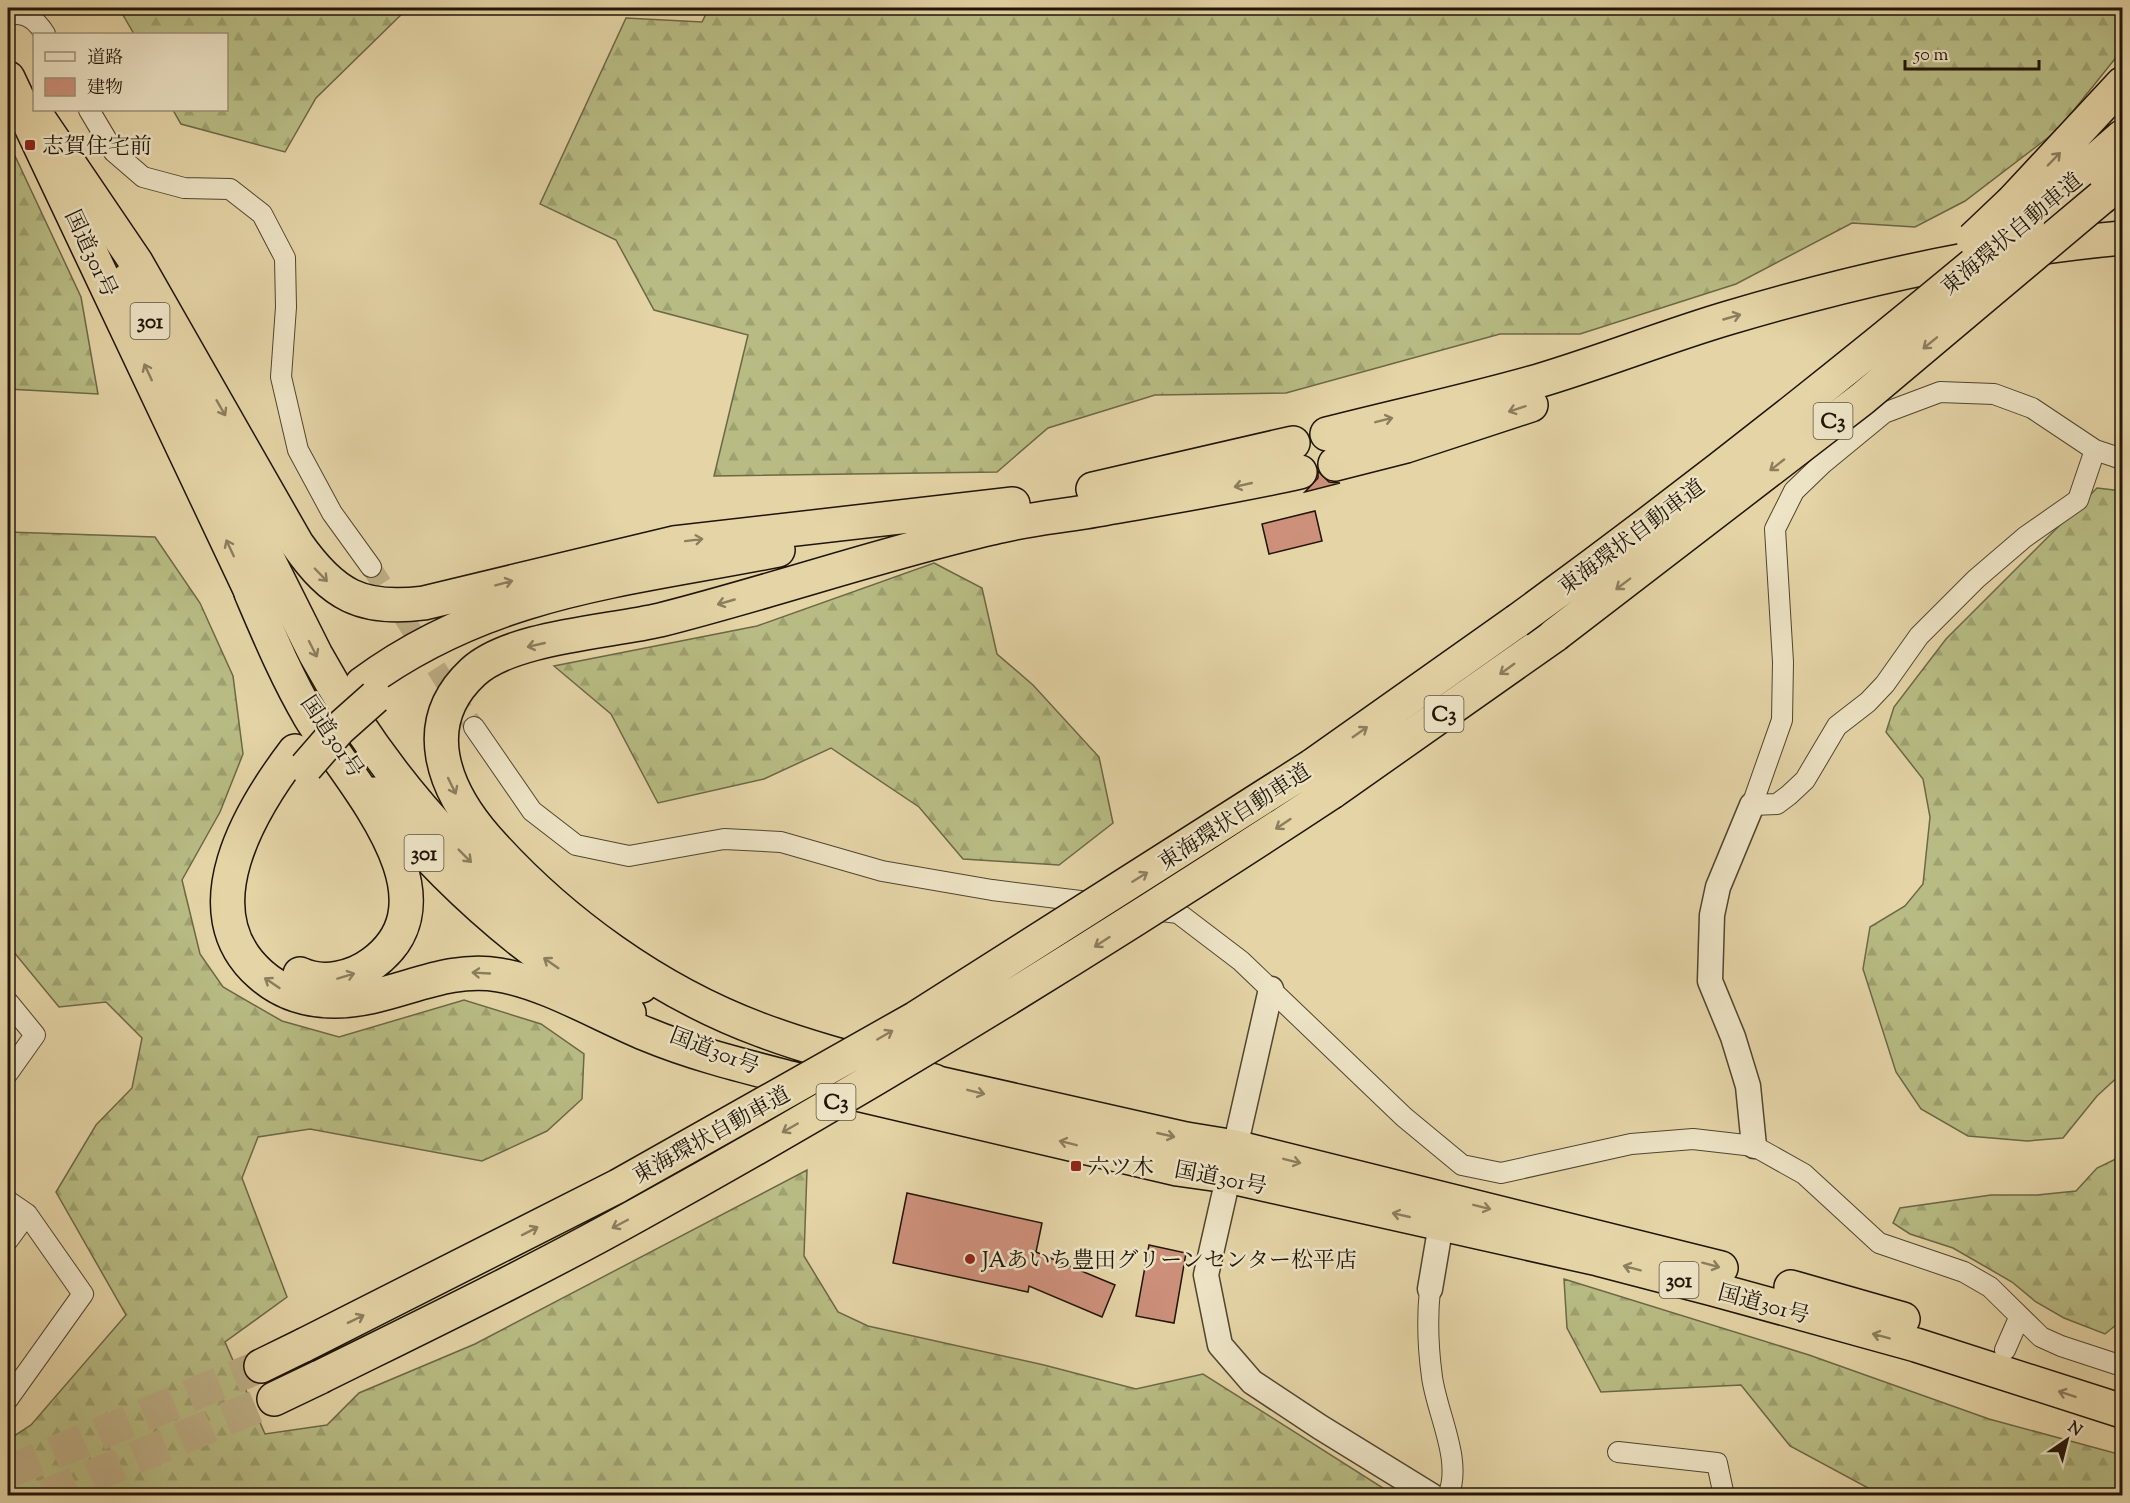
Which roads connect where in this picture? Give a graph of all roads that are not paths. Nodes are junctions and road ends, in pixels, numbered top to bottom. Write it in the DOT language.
graph roads {
  1 [pos="8,15"];
  2 [pos="44,33"];
  3 [pos="8,76"];
  4 [pos="2122,84"];
  5 [pos="33,110"];
  6 [pos="34,111"];
  7 [pos="34,111"];
  8 [pos="90,111"];
  9 [pos="2122,137"];
  10 [pos="2114,192"];
  11 [pos="2020,210"];
  12 [pos="2122,238"];
  13 [pos="2122,260"];
  14 [pos="2095,450"];
  15 [pos="1297,457"];
  16 [pos="2122,459"];
  17 [pos="993,518"];
  18 [pos="371,567"];
  19 [pos="251,593"];
  20 [pos="474,727"];
  21 [pos="301,759"];
  22 [pos="1752,805"];
  23 [pos="1271,989"];
  24 [pos="8,1002"];
  25 [pos="8,1073"];
  26 [pos="794,1079"];
  27 [pos="934,1081"];
  28 [pos="1754,1146"];
  29 [pos="1231,1162"];
  30 [pos="8,1201"];
  31 [pos="27,1214"];
  32 [pos="1441,1224"];
  33 [pos="8,1240"];
  34 [pos="1430,1289"];
  35 [pos="2019,1318"];
  36 [pos="2005,1350"];
  37 [pos="261,1366"];
  38 [pos="2122,1366"];
  39 [pos="2122,1387"];
  40 [pos="8,1399"];
  41 [pos="274,1399"];
  42 [pos="2122,1411"];
  43 [pos="1618,1452"];
  44 [pos="1432,1496"];
  45 [pos="1448,1496"];
  46 [pos="1724,1496"];
  1 -- 2 [label="street"];
  3 -- 5 [label="highway, 国道301号 / 301"];
  19 -- 3 [label="highway, 国道301号 / 301, one-way"];
  11 -- 4 [label="highway, one-way"];
  6 -- 17 [label="highway, one-way"];
  7 -- 27 [label="highway, 国道301号 / 301, one-way"];
  8 -- 18 [label="street"];
  9 -- 11 [label="highway, 東海環状自動車道 / C3"];
  10 -- 41 [label="highway, 東海環状自動車道 / C3, one-way, bridge"];
  37 -- 11 [label="highway, 東海環状自動車道 / C3, one-way, bridge"];
  13 -- 12 [label="highway, one-way"];
  14 -- 16 [label="street"];
  14 -- 22 [label="street"];
  14 -- 22 [label="street"];
  15 -- 17 [label="highway"];
  17 -- 21 [label="highway, bridge"];
  17 -- 27 [label="highway, one-way"];
  21 -- 19 [label="highway, one-way"];
  26 -- 19 [label="highway, 国道301号 / 301, one-way"];
  20 -- 23 [label="street"];
  26 -- 21 [label="highway, one-way"];
  22 -- 28 [label="street"];
  23 -- 28 [label="street"];
  23 -- 29 [label="street"];
  24 -- 25 [label="street"];
  29 -- 26 [label="highway, 国道301号 / 301, one-way"];
  27 -- 29 [label="highway, 国道301号 / 301, one-way"];
  28 -- 35 [label="street"];
  32 -- 29 [label="highway, 国道301号 / 301, one-way"];
  29 -- 36 [label="highway, 国道301号 / 301, one-way"];
  29 -- 44 [label="street"];
  30 -- 31 [label="street"];
  31 -- 33 [label="street"];
  31 -- 40 [label="street"];
  32 -- 34 [label="street"];
  42 -- 32 [label="highway, 国道301号 / 301, one-way"];
  34 -- 45 [label="street"];
  35 -- 36 [label="street"];
  35 -- 38 [label="street"];
  36 -- 39 [label="highway, 国道301号 / 301"];
  43 -- 46 [label="street"];
}
